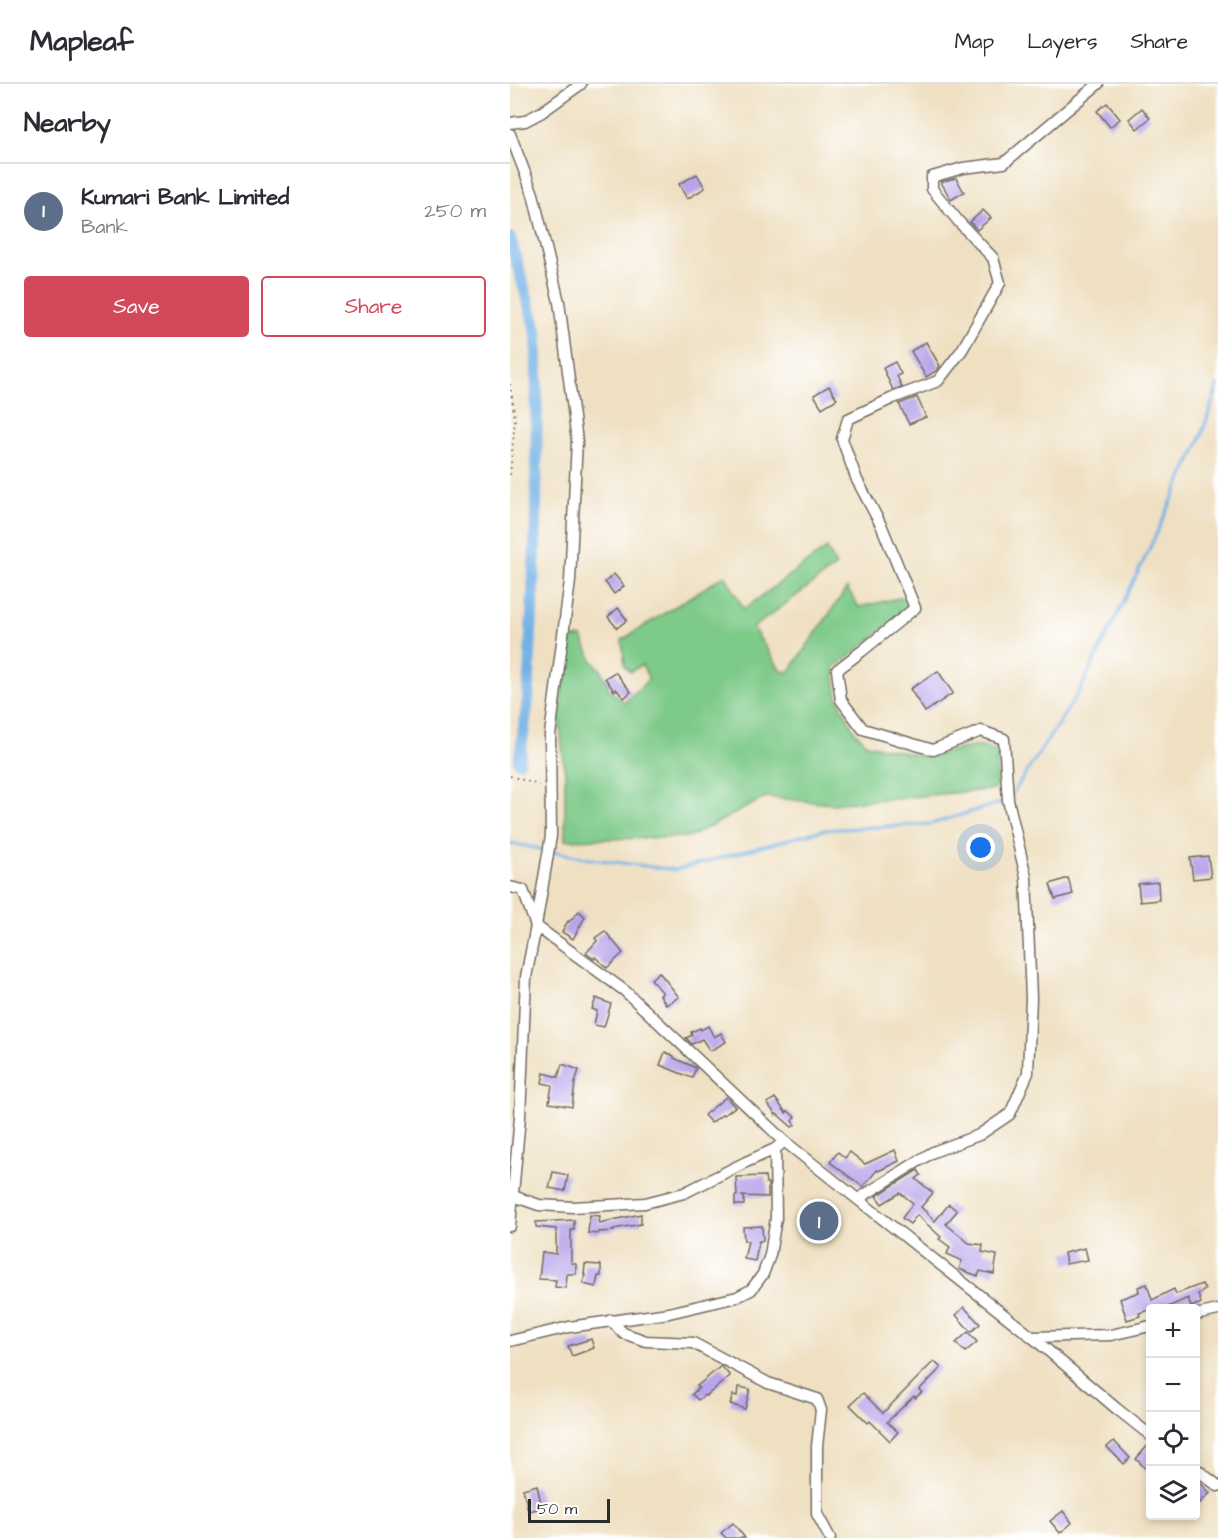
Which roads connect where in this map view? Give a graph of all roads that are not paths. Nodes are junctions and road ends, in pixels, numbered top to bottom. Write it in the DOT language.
graph roads {
  1 [pos="581,84"];
  2 [pos="1098,84"];
  3 [pos="510,123"];
  4 [pos="510,134"];
  5 [pos="510,886"];
  6 [pos="536,926"];
  7 [pos="784,1141"];
  8 [pos="775,1149"];
  9 [pos="511,1195"];
  10 [pos="858,1199"];
  11 [pos="510,1226"];
  12 [pos="1218,1310"];
  13 [pos="1200,1314"];
  14 [pos="611,1320"];
  15 [pos="1146,1327"];
  16 [pos="1032,1337"];
  17 [pos="510,1341"];
  18 [pos="1146,1432"];
  19 [pos="1200,1471"];
  20 [pos="1218,1486"];
  21 [pos="830,1538"];
  1 -- 3 [label="street"];
  2 -- 10 [label="street"];
  4 -- 6 [label="street"];
  5 -- 6 [label="street"];
  6 -- 7 [label="street"];
  6 -- 9 [label="street"];
  7 -- 8 [label="street"];
  7 -- 10 [label="street"];
  8 -- 9 [label="street"];
  8 -- 14 [label="street"];
  9 -- 11 [label="street"];
  10 -- 16 [label="street"];
  12 -- 13 [label="street"];
  14 -- 17 [label="street"];
  14 -- 21 [label="street"];
  15 -- 16 [label="street"];
  16 -- 18 [label="street"];
  19 -- 20 [label="street"];
}
